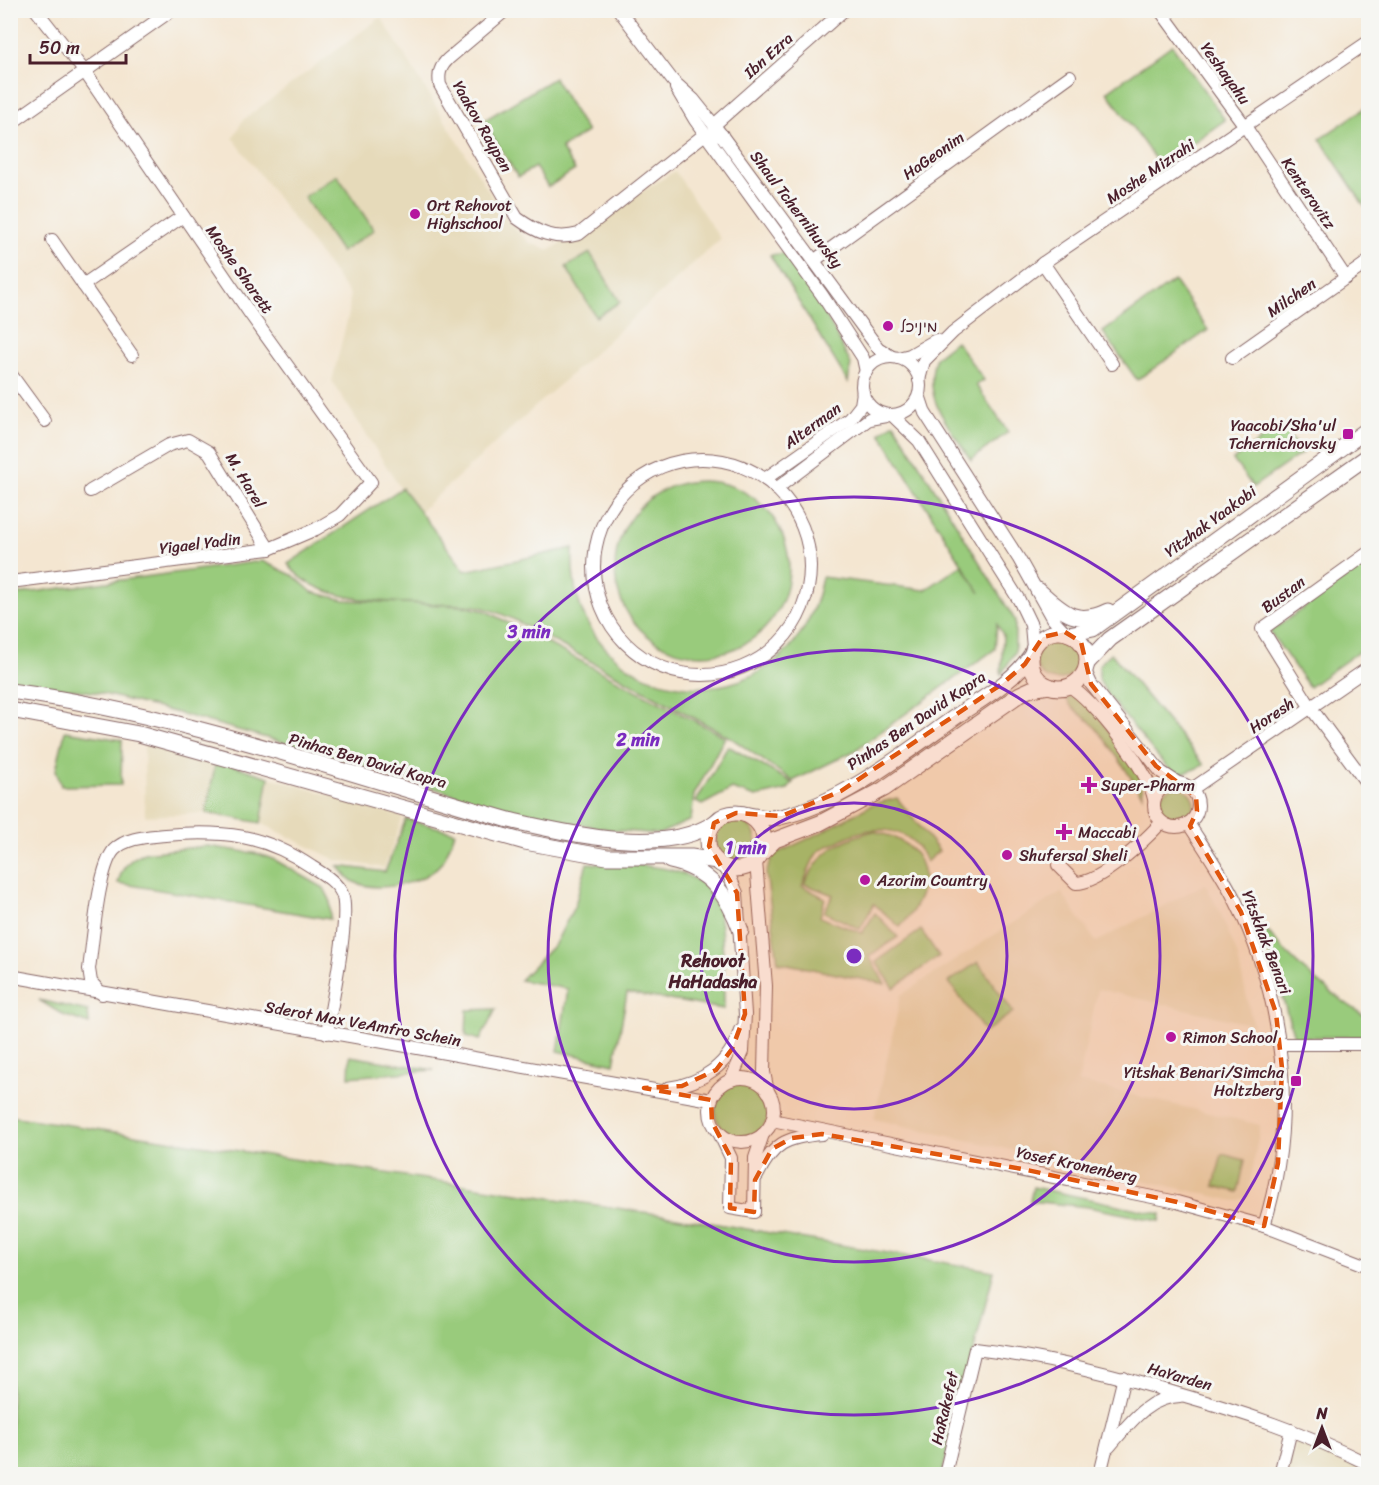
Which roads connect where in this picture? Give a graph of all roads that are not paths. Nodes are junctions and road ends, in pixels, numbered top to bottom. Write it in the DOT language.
graph roads {
  1 [pos="36,10"];
  2 [pos="172,10"];
  3 [pos="506,10"];
  4 [pos="619,10"];
  5 [pos="844,10"];
  6 [pos="1160,10"];
  7 [pos="1368,42"];
  8 [pos="85,72"];
  9 [pos="1070,76"];
  10 [pos="10,124"];
  11 [pos="1245,126"];
  12 [pos="714,132"];
  13 [pos="183,216"];
  14 [pos="52,240"];
  15 [pos="815,260"];
  16 [pos="1368,262"];
  17 [pos="1043,263"];
  18 [pos="1346,278"];
  19 [pos="83,285"];
  20 [pos="953,332"];
  21 [pos="132,355"];
  22 [pos="895,357"];
  23 [pos="1232,358"];
  24 [pos="1112,364"];
  25 [pos="866,372"];
  26 [pos="10,374"];
  27 [pos="919,380"];
  28 [pos="864,388"];
  29 [pos="919,395"];
  30 [pos="891,416"];
  31 [pos="45,421"];
  32 [pos="1368,429"];
  33 [pos="1368,456"];
  34 [pos="765,479"];
  35 [pos="371,482"];
  36 [pos="776,489"];
  37 [pos="90,491"];
  38 [pos="269,549"];
  39 [pos="1368,553"];
  40 [pos="10,582"];
  41 [pos="1038,590"];
  42 [pos="1132,600"];
  43 [pos="1067,633"];
  44 [pos="1032,651"];
  45 [pos="1086,667"];
  46 [pos="1368,668"];
  47 [pos="1049,686"];
  48 [pos="1069,686"];
  49 [pos="10,691"];
  50 [pos="1311,708"];
  51 [pos="10,710"];
  52 [pos="1178,783"];
  53 [pos="1368,785"];
  54 [pos="1192,789"];
  55 [pos="1154,799"];
  56 [pos="744,814"];
  57 [pos="714,823"];
  58 [pos="1161,823"];
  59 [pos="1188,824"];
  60 [pos="759,857"];
  61 [pos="650,859"];
  62 [pos="721,863"];
  63 [pos="1058,865"];
  64 [pos="741,931"];
  65 [pos="89,969"];
  66 [pos="10,976"];
  67 [pos="64,987"];
  68 [pos="102,994"];
  69 [pos="745,1014"];
  70 [pos="327,1033"];
  71 [pos="1280,1044"];
  72 [pos="1368,1044"];
  73 [pos="731,1080"];
  74 [pos="644,1088"];
  75 [pos="768,1092"];
  76 [pos="711,1100"];
  77 [pos="772,1120"];
  78 [pos="717,1131"];
  79 [pos="763,1134"];
  80 [pos="850,1135"];
  81 [pos="755,1180"];
  82 [pos="1264,1226"];
  83 [pos="1368,1266"];
  84 [pos="975,1349"];
  85 [pos="1124,1377"];
  86 [pos="1185,1396"];
  87 [pos="1290,1430"];
  88 [pos="1108,1448"];
  89 [pos="1368,1464"];
  90 [pos="945,1474"];
  91 [pos="1100,1474"];
  92 [pos="1280,1474"];
  1 -- 8 [label="street, Moshe Sharett"];
  2 -- 8 [label="street"];
  3 -- 12 [label="street, Yaakov Raypen"];
  4 -- 12 [label="street, Shaul Tchernihuvsky"];
  5 -- 12 [label="street, Ibn Ezra"];
  6 -- 11 [label="street, Yeshayahu"];
  7 -- 11 [label="street, Moshe Mizrahi"];
  8 -- 10 [label="street"];
  8 -- 13 [label="street, Moshe Sharett"];
  9 -- 15 [label="street, HaGeonim"];
  11 -- 17 [label="street, Moshe Mizrahi"];
  11 -- 18 [label="street, Kenterovitz"];
  12 -- 15 [label="street, Shaul Tchernihuvsky"];
  12 -- 25 [label="street, Shaul Tchernihuvsky"];
  13 -- 19 [label="street"];
  13 -- 35 [label="street, Moshe Sharett"];
  14 -- 19 [label="street"];
  15 -- 22 [label="street, Shaul Tchernihuvsky"];
  16 -- 18 [label="street, Milchen"];
  17 -- 20 [label="street, Moshe Mizrahi"];
  17 -- 24 [label="street"];
  18 -- 23 [label="street, Milchen"];
  19 -- 21 [label="street"];
  20 -- 22 [label="street, Moshe Mizrahi"];
  20 -- 27 [label="street, Moshe Mizrahi"];
  22 -- 25 [label="street"];
  22 -- 27 [label="street"];
  25 -- 28 [label="street"];
  26 -- 31 [label="street"];
  27 -- 29 [label="street"];
  28 -- 30 [label="street"];
  28 -- 34 [label="street, Alterman"];
  29 -- 30 [label="street"];
  29 -- 41 [label="street"];
  30 -- 36 [label="street, Alterman"];
  30 -- 44 [label="street"];
  32 -- 42 [label="main road, Yitzhak Yaakobi"];
  33 -- 45 [label="main road"];
  34 -- 36 [label="street"];
  34 -- 36 [label="street"];
  35 -- 38 [label="street, Yigael Yadin"];
  37 -- 38 [label="street, M. Harel"];
  38 -- 40 [label="street, Yigael Yadin"];
  39 -- 50 [label="street, Bustan"];
  41 -- 42 [label="main road"];
  41 -- 43 [label="street"];
  42 -- 43 [label="main road, Yitzhak Yaakobi"];
  43 -- 44 [label="main road"];
  43 -- 45 [label="main road"];
  44 -- 47 [label="main road"];
  44 -- 56 [label="main road, Pinhas Ben David Kapra"];
  45 -- 48 [label="main road"];
  45 -- 52 [label="street"];
  46 -- 50 [label="street, Horesh"];
  47 -- 48 [label="main road"];
  47 -- 60 [label="main road"];
  48 -- 55 [label="street"];
  49 -- 57 [label="main road, Pinhas Ben David Kapra"];
  50 -- 53 [label="street"];
  50 -- 54 [label="street, Horesh"];
  51 -- 61 [label="main road"];
  52 -- 54 [label="street"];
  52 -- 55 [label="street"];
  54 -- 59 [label="street"];
  55 -- 58 [label="street"];
  56 -- 57 [label="main road"];
  56 -- 60 [label="main road"];
  57 -- 62 [label="main road"];
  58 -- 59 [label="street"];
  58 -- 63 [label="street"];
  59 -- 71 [label="street, Yitskhak Benari"];
  60 -- 62 [label="main road"];
  60 -- 75 [label="street"];
  61 -- 62 [label="main road"];
  61 -- 64 [label="main road"];
  62 -- 64 [label="street"];
  64 -- 69 [label="street"];
  65 -- 67 [label="street"];
  65 -- 68 [label="street"];
  65 -- 70 [label="street"];
  66 -- 67 [label="street, Sderot Max VeAmfro Schein"];
  67 -- 68 [label="street, Sderot Max VeAmfro Schein"];
  68 -- 70 [label="street, Sderot Max VeAmfro Schein"];
  69 -- 73 [label="street"];
  69 -- 74 [label="street"];
  70 -- 74 [label="street, Sderot Max VeAmfro Schein"];
  71 -- 72 [label="street"];
  71 -- 82 [label="street, Yitskhak Benari"];
  73 -- 75 [label="street"];
  73 -- 76 [label="street"];
  74 -- 76 [label="street, Sderot Max VeAmfro Schein"];
  75 -- 77 [label="street"];
  76 -- 78 [label="street"];
  77 -- 79 [label="street"];
  77 -- 80 [label="street, Yosef Kronenberg"];
  78 -- 79 [label="street"];
  78 -- 81 [label="street"];
  79 -- 81 [label="street"];
  80 -- 81 [label="street"];
  80 -- 82 [label="street, Yosef Kronenberg"];
  82 -- 83 [label="street, Yosef Kronenberg"];
  84 -- 85 [label="street, HaYarden"];
  84 -- 90 [label="street, HaRakefet"];
  85 -- 86 [label="street, HaYarden"];
  85 -- 88 [label="street"];
  86 -- 87 [label="street, HaYarden"];
  86 -- 88 [label="street"];
  87 -- 89 [label="street, HaYarden"];
  87 -- 92 [label="street"];
  88 -- 91 [label="street"];
}
